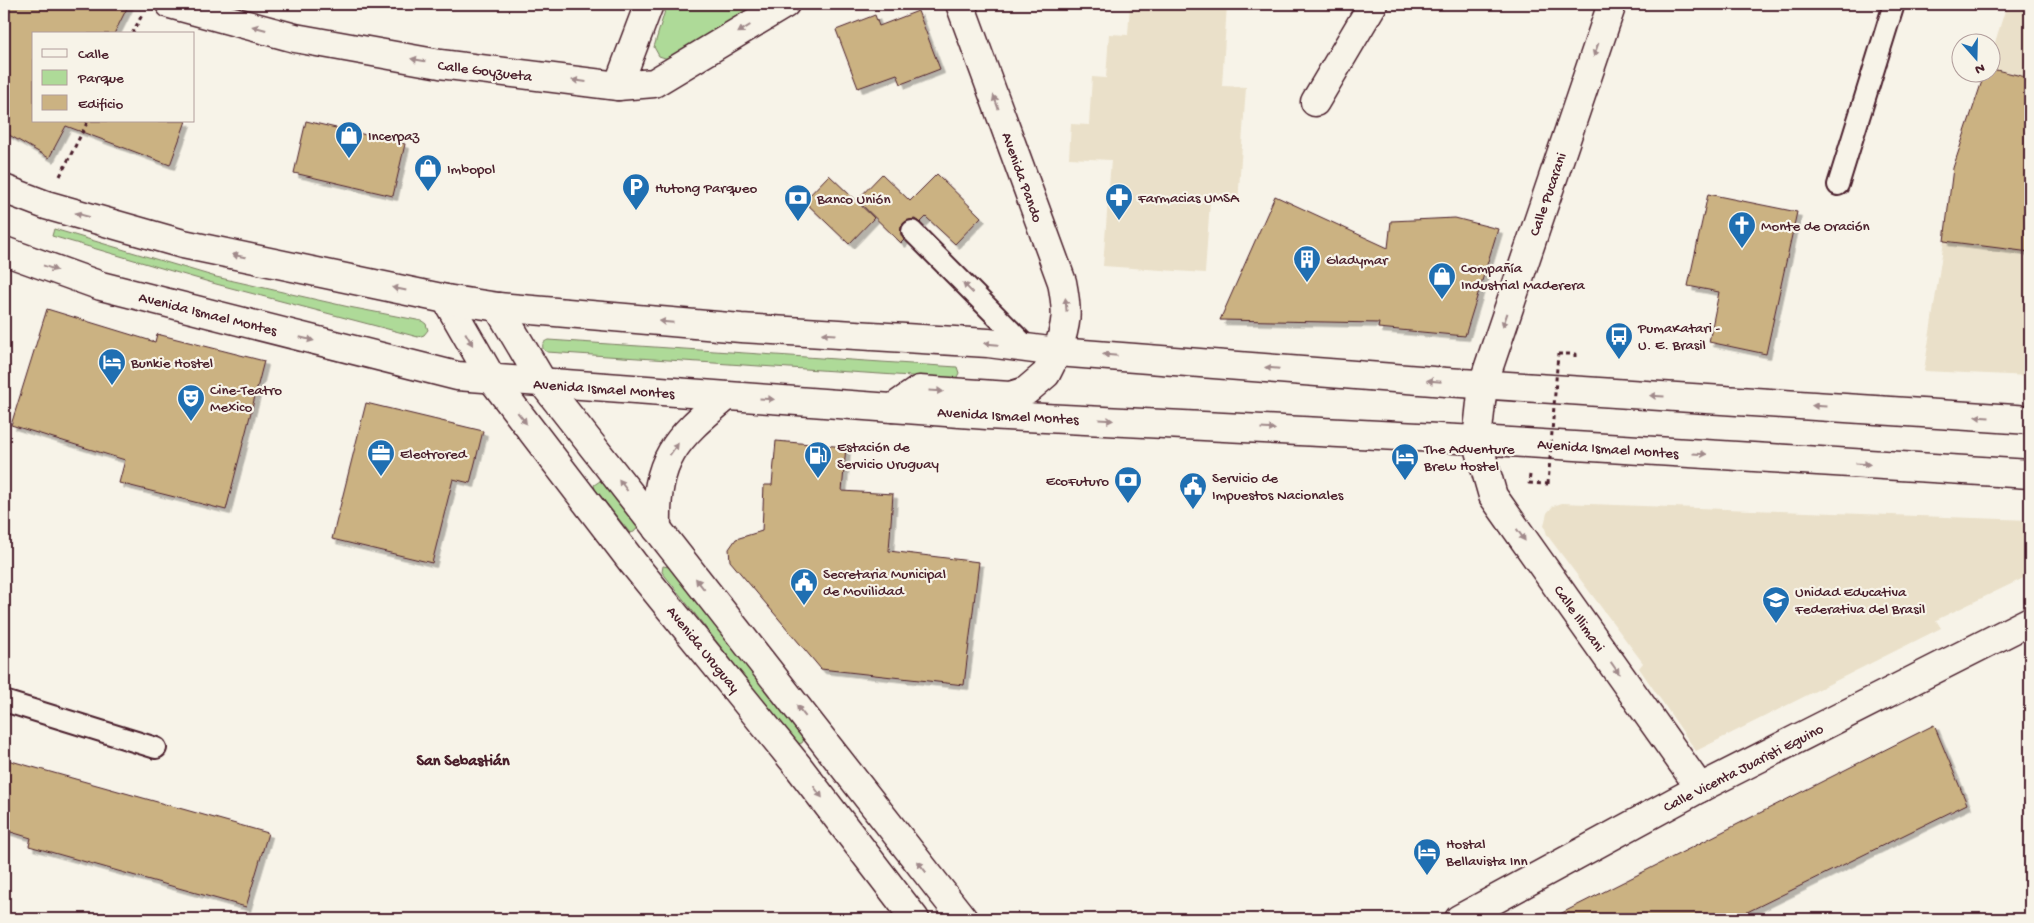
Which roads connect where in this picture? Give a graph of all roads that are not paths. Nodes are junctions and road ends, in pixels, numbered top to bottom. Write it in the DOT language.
graph roads {
  1 [pos="170,4"];
  2 [pos="649,4"];
  3 [pos="785,4"];
  4 [pos="960,4"];
  5 [pos="1372,4"];
  6 [pos="1612,4"];
  7 [pos="1894,4"];
  8 [pos="618,86"];
  9 [pos="1315,102"];
  10 [pos="1838,185"];
  11 [pos="4,189"];
  12 [pos="912,231"];
  13 [pos="4,251"];
  14 [pos="446,300"];
  15 [pos="498,307"];
  16 [pos="1028,348"];
  17 [pos="1056,352"];
  18 [pos="492,380"];
  19 [pos="543,383"];
  20 [pos="1483,384"];
  21 [pos="726,397"];
  22 [pos="893,408"];
  23 [pos="2030,420"];
  24 [pos="1477,440"];
  25 [pos="2030,474"];
  26 [pos="660,533"];
  27 [pos="634,563"];
  28 [pos="2030,621"];
  29 [pos="4,700"];
  30 [pos="826,743"];
  31 [pos="156,748"];
  32 [pos="797,765"];
  33 [pos="1700,788"];
  34 [pos="955,909"];
  35 [pos="916,919"];
  36 [pos="922,919"];
  37 [pos="1459,919"];
  8 -- 1 [label="main road, Calle Goyzueta, one-way"];
  2 -- 8 [label="main road"];
  3 -- 8 [label="main road, Calle Goyzueta, one-way"];
  17 -- 4 [label="main road, Avenida Pando, one-way"];
  5 -- 9 [label="main road"];
  6 -- 20 [label="main road, Calle Pucarani, one-way"];
  7 -- 10 [label="lane"];
  14 -- 11 [label="main road, one-way"];
  16 -- 12 [label="lane, one-way"];
  13 -- 18 [label="main road, Avenida Ismael Montes, one-way"];
  14 -- 15 [label="main road"];
  14 -- 18 [label="main road, Avenida Uruguay, one-way"];
  16 -- 15 [label="main road, one-way"];
  15 -- 19 [label="main road"];
  16 -- 17 [label="main road"];
  20 -- 17 [label="main road, one-way"];
  22 -- 17 [label="main road, Avenida Pando, one-way"];
  18 -- 19 [label="main road, Avenida Ismael Montes"];
  18 -- 27 [label="main road, Avenida Uruguay, one-way"];
  19 -- 21 [label="main road, Avenida Ismael Montes"];
  26 -- 19 [label="main road, one-way"];
  23 -- 20 [label="main road, one-way"];
  20 -- 24 [label="main road, Calle Pucarani"];
  21 -- 22 [label="main road, Avenida Ismael Montes, one-way"];
  26 -- 21 [label="main road, one-way"];
  22 -- 24 [label="main road, Avenida Ismael Montes, one-way"];
  24 -- 25 [label="main road, Avenida Ismael Montes, one-way"];
  24 -- 33 [label="main road, Calle Illimani, one-way"];
  26 -- 27 [label="main road"];
  30 -- 26 [label="main road, one-way"];
  27 -- 32 [label="main road, Avenida Uruguay"];
  28 -- 33 [label="main road, Calle Vicenta Juaristi Eguino"];
  29 -- 31 [label="lane"];
  30 -- 32 [label="main road"];
  34 -- 30 [label="main road, one-way"];
  32 -- 35 [label="main road, Avenida Uruguay, one-way"];
  33 -- 37 [label="main road, Calle Vicenta Juaristi Eguino"];
  34 -- 36 [label="main road"];
}
